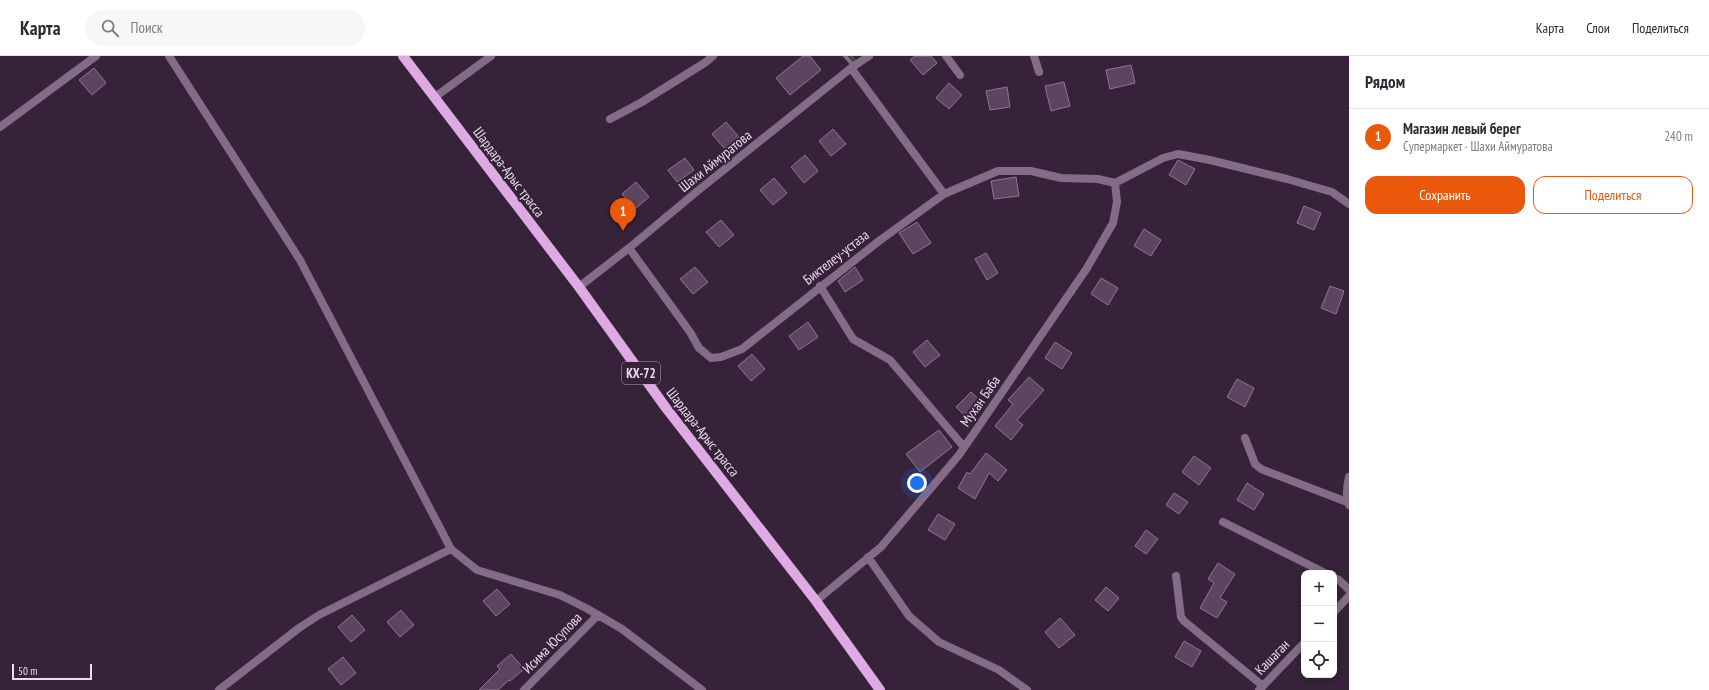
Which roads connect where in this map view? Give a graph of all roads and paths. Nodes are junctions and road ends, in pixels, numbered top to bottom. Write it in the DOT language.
graph roads {
  1 [pos="96,56"];
  2 [pos="169,56"];
  3 [pos="403,56"];
  4 [pos="491,56"];
  5 [pos="713,56"];
  6 [pos="845,56"];
  7 [pos="869,56"];
  8 [pos="946,56"];
  9 [pos="1034,56"];
  10 [pos="852,67"];
  11 [pos="1039,72"];
  12 [pos="960,75"];
  13 [pos="435,97"];
  14 [pos="610,119"];
  15 [pos="0,127"];
  16 [pos="1114,183"];
  17 [pos="944,194"];
  18 [pos="1349,204"];
  19 [pos="630,248"];
  20 [pos="820,286"];
  21 [pos="579,287"];
  22 [pos="1245,438"];
  23 [pos="964,447"];
  24 [pos="1349,477"];
  25 [pos="1348,504"];
  26 [pos="1223,522"];
  27 [pos="452,549"];
  28 [pos="868,557"];
  29 [pos="1319,570"];
  30 [pos="1176,576"];
  31 [pos="1337,579"];
  32 [pos="1349,590"];
  33 [pos="1349,596"];
  34 [pos="816,601"];
  35 [pos="1337,609"];
  36 [pos="598,615"];
  37 [pos="1301,646"];
  38 [pos="1261,688"];
  39 [pos="219,690"];
  40 [pos="524,690"];
  41 [pos="702,690"];
  42 [pos="880,690"];
  43 [pos="1027,690"];
  1 -- 15 [label="street"];
  2 -- 27 [label="street"];
  3 -- 13 [label="main road, Шардара-Арыс трасса / КХ-72"];
  4 -- 13 [label="street"];
  5 -- 14 [label="street"];
  6 -- 10 [label="lane"];
  7 -- 10 [label="street, Шахи Аймуратова"];
  8 -- 12 [label="street"];
  9 -- 11 [label="street"];
  10 -- 17 [label="street"];
  10 -- 19 [label="street, Шахи Аймуратова"];
  13 -- 21 [label="main road, Шардара-Арыс трасса / КХ-72"];
  16 -- 17 [label="street, Биктелеу-устаза"];
  16 -- 18 [label="street"];
  16 -- 23 [label="street, Мухан Баба"];
  17 -- 20 [label="street, Биктелеу-устаза"];
  19 -- 20 [label="street, Биктелеу-устаза"];
  19 -- 21 [label="street, Шахи Аймуратова"];
  20 -- 23 [label="street"];
  21 -- 34 [label="main road, Шардара-Арыс трасса / КХ-72"];
  22 -- 25 [label="street"];
  23 -- 28 [label="street, Мухан Баба"];
  24 -- 25 [label="street"];
  26 -- 29 [label="street"];
  27 -- 36 [label="street"];
  27 -- 39 [label="street"];
  28 -- 34 [label="street, Мухан Баба"];
  28 -- 43 [label="street"];
  30 -- 38 [label="street"];
  31 -- 32 [label="street"];
  33 -- 35 [label="street"];
  34 -- 42 [label="main road, Шардара-Арыс трасса / КХ-72"];
  36 -- 40 [label="street, Исима Юсупова"];
  36 -- 41 [label="street"];
  37 -- 38 [label="street, Кашаган"];
}
